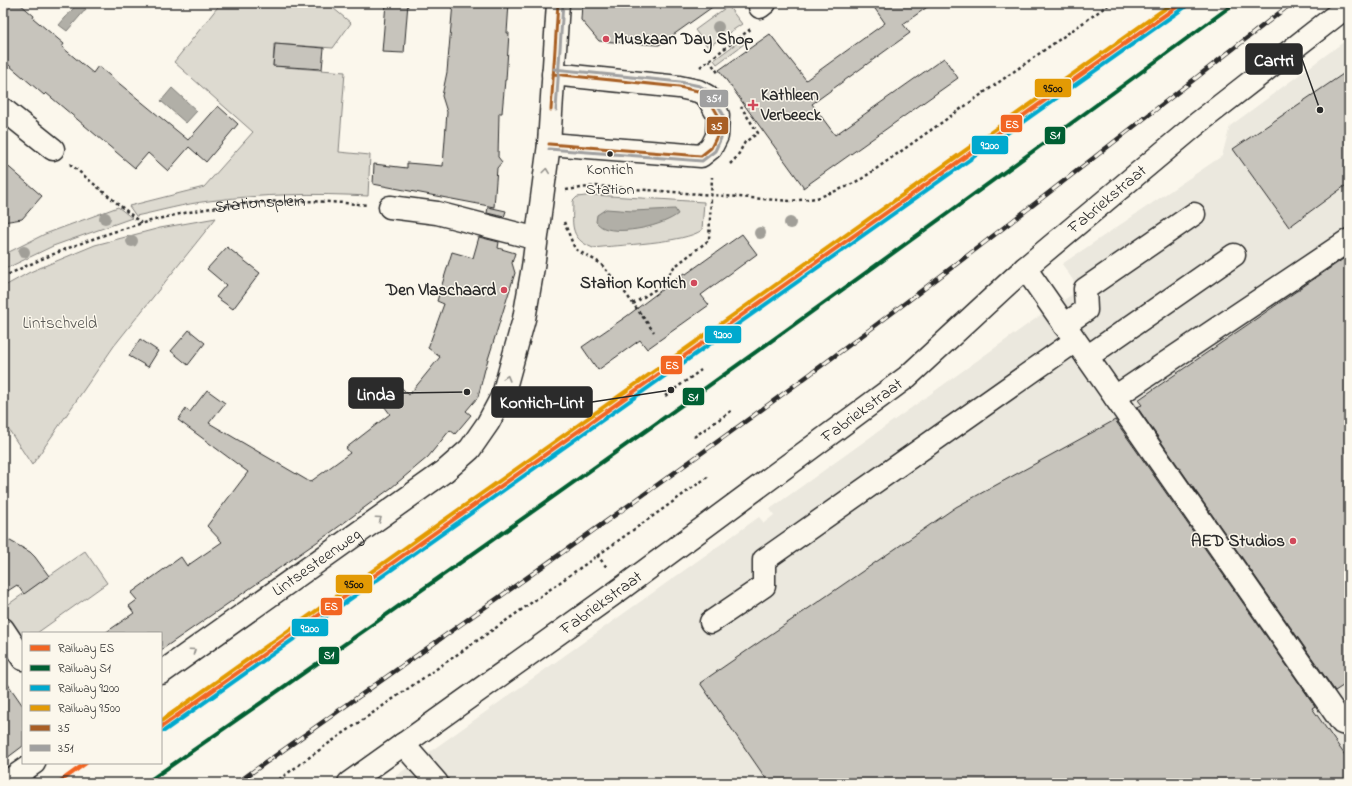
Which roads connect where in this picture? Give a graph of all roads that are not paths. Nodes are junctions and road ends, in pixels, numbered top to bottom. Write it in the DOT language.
graph roads {
  1 [pos="558,3"];
  2 [pos="1349,5"];
  3 [pos="553,74"];
  4 [pos="3,109"];
  5 [pos="549,144"];
  6 [pos="53,149"];
  7 [pos="390,207"];
  8 [pos="1194,214"];
  9 [pos="526,236"];
  10 [pos="1349,240"];
  11 [pos="1234,255"];
  12 [pos="1025,268"];
  13 [pos="1075,341"];
  14 [pos="1115,397"];
  15 [pos="711,622"];
  16 [pos="3,629"];
  17 [pos="22,658"];
  18 [pos="162,672"];
  19 [pos="1349,725"];
  20 [pos="403,744"];
  21 [pos="33,764"];
  22 [pos="5,783"];
  23 [pos="349,783"];
  24 [pos="437,783"];
  1 -- 3 [label="street"];
  2 -- 12 [label="street, Fabriekstraat"];
  3 -- 5 [label="street"];
  3 -- 5 [label="street"];
  4 -- 6 [label="street"];
  18 -- 5 [label="street, Lintsesteenweg, one-way"];
  7 -- 9 [label="street"];
  8 -- 13 [label="street"];
  10 -- 14 [label="street"];
  11 -- 13 [label="street"];
  12 -- 13 [label="street"];
  12 -- 20 [label="street, Fabriekstraat"];
  13 -- 14 [label="street"];
  13 -- 15 [label="street"];
  14 -- 19 [label="street"];
  16 -- 17 [label="street"];
  20 -- 23 [label="street, Fabriekstraat"];
  20 -- 24 [label="street"];
  21 -- 22 [label="street"];
}
